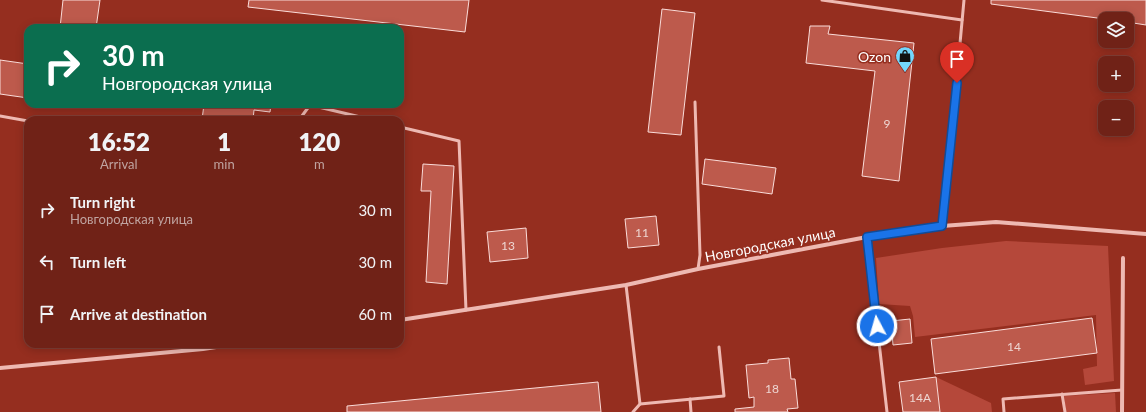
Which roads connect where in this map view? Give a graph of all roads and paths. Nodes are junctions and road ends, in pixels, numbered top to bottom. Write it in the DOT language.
graph roads {
  1 [pos="822,0"];
  2 [pos="964,0"];
  3 [pos="962,20"];
  4 [pos="695,102"];
  5 [pos="323,108"];
  6 [pos="0,116"];
  7 [pos="356,116"];
  8 [pos="24,120"];
  9 [pos="404,127"];
  10 [pos="942,226"];
  11 [pos="1146,234"];
  12 [pos="867,237"];
  13 [pos="1122,258"];
  14 [pos="698,269"];
  15 [pos="626,285"];
  16 [pos="466,310"];
  17 [pos="404,319"];
  18 [pos="719,347"];
  19 [pos="210,348"];
  20 [pos="0,368"];
  21 [pos="1122,390"];
  22 [pos="1062,394"];
  23 [pos="690,399"];
  24 [pos="640,404"];
  25 [pos="633,412"];
  26 [pos="691,412"];
  27 [pos="887,412"];
  28 [pos="1004,412"];
  29 [pos="1065,412"];
  30 [pos="1122,412"];
  1 -- 3 [label="lane"];
  2 -- 3 [label="lane"];
  3 -- 10 [label="lane"];
  4 -- 14 [label="lane"];
  5 -- 7 [label="lane"];
  6 -- 8 [label="lane"];
  9 -- 16 [label="lane"];
  10 -- 11 [label="street, Новгородская улица"];
  10 -- 12 [label="street, Новгородская улица"];
  12 -- 14 [label="street, Новгородская улица"];
  12 -- 27 [label="lane"];
  13 -- 21 [label="street"];
  14 -- 15 [label="street, Новгородская улица"];
  15 -- 16 [label="street, Новгородская улица"];
  15 -- 24 [label="lane"];
  16 -- 17 [label="street, Новгородская улица"];
  18 -- 23 [label="lane"];
  19 -- 20 [label="street"];
  21 -- 22 [label="lane"];
  21 -- 30 [label="street"];
  22 -- 28 [label="lane"];
  22 -- 29 [label="lane"];
  23 -- 24 [label="lane"];
  23 -- 26 [label="lane"];
  24 -- 25 [label="lane"];
}
